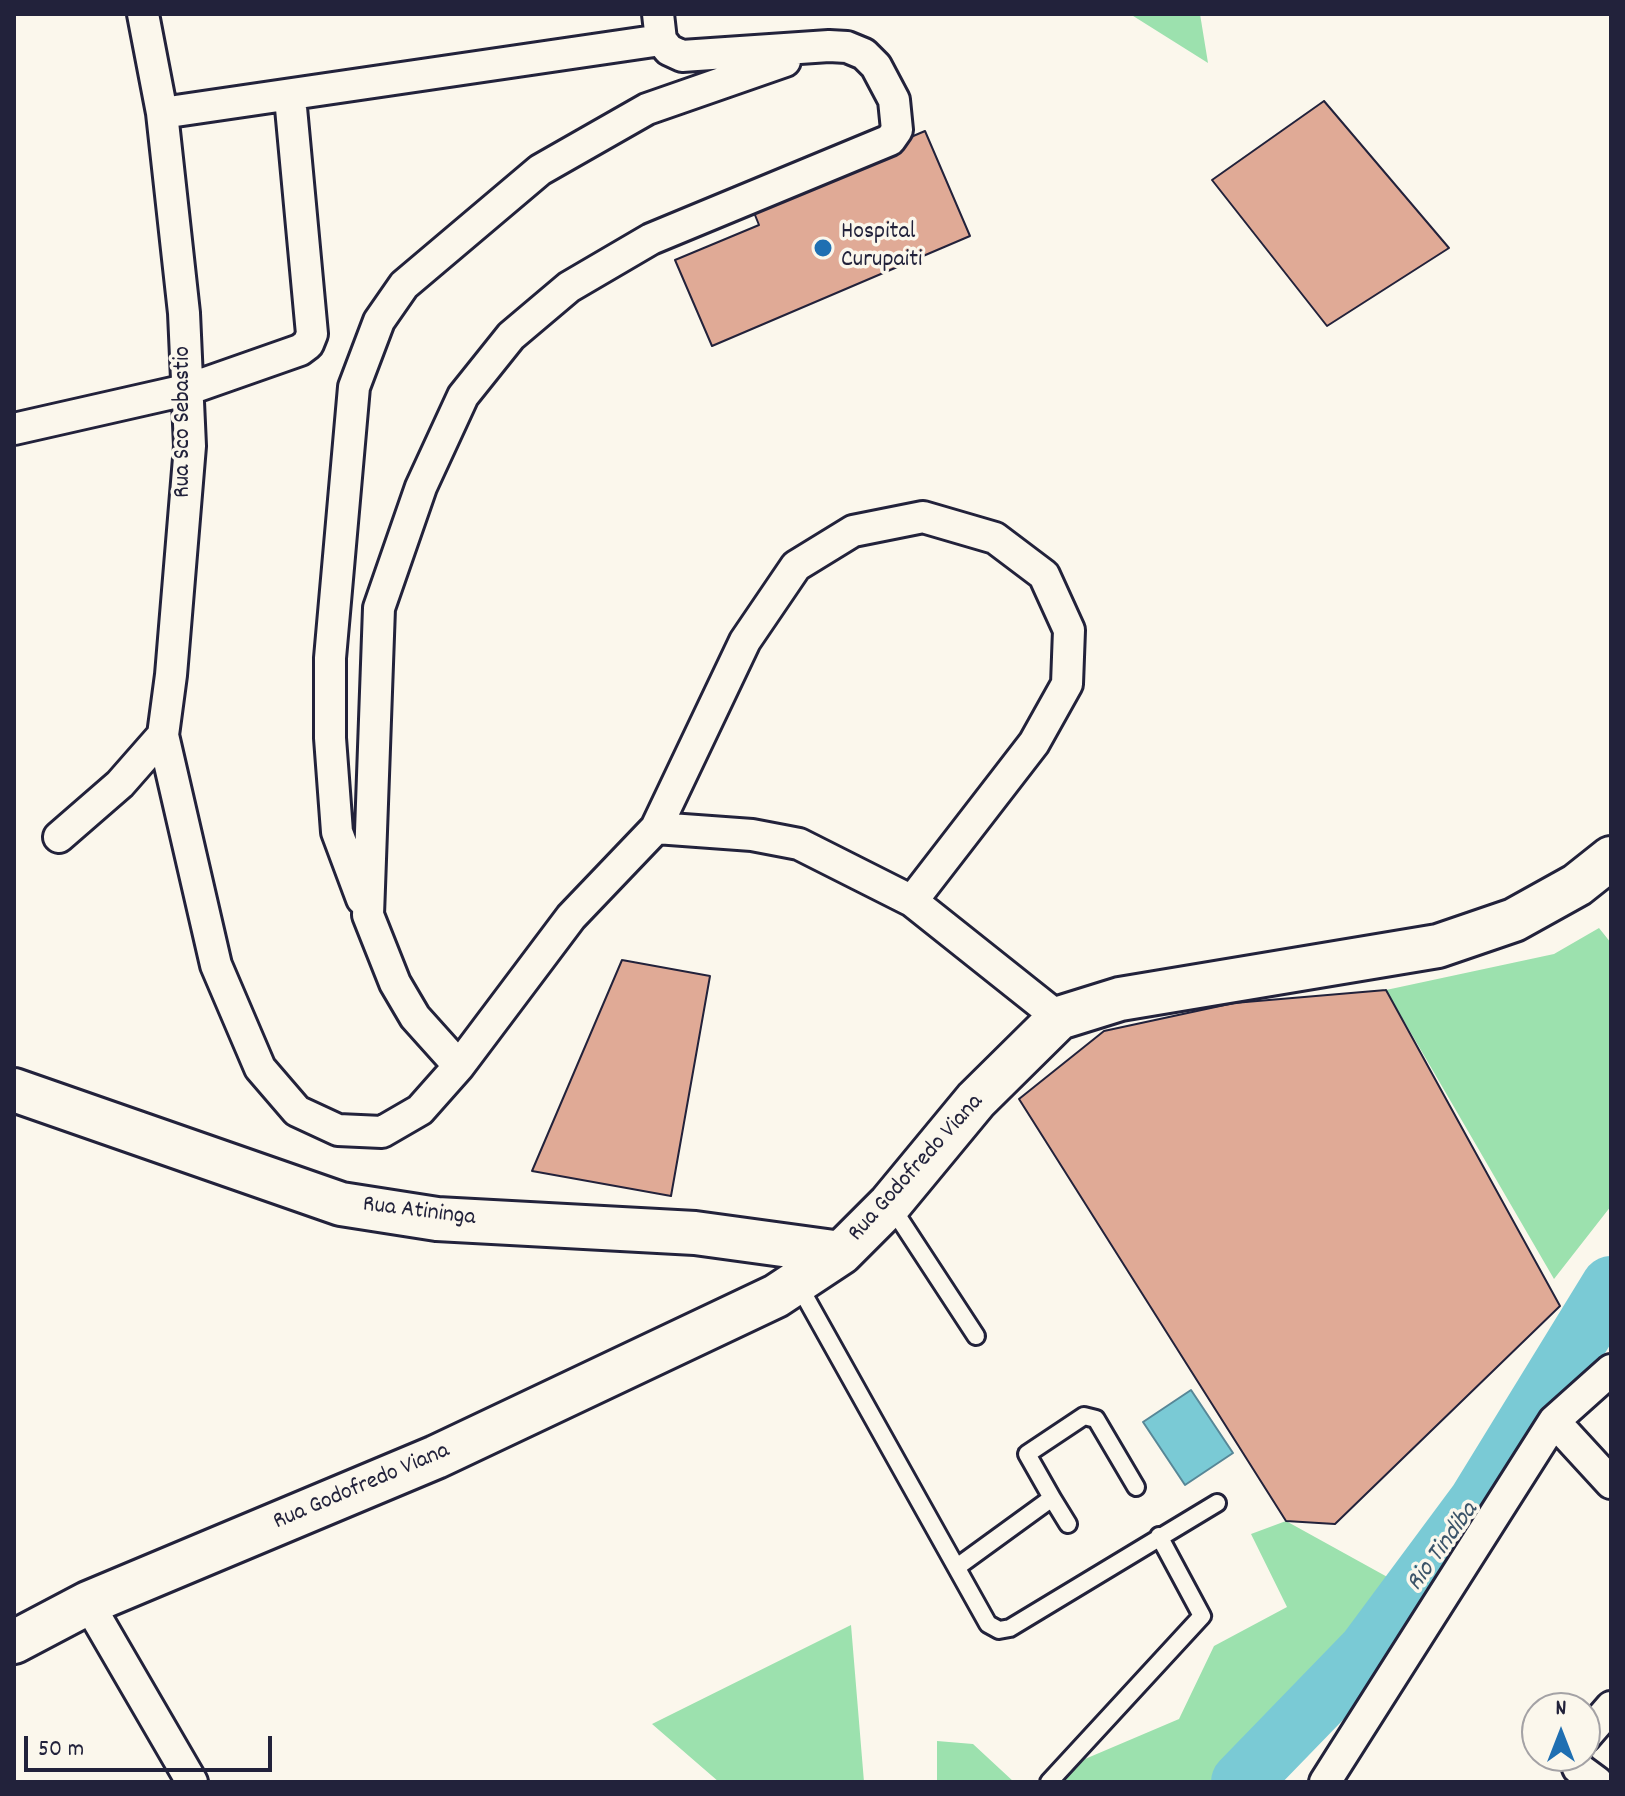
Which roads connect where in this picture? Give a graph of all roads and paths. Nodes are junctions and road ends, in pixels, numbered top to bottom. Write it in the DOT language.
graph roads {
  1 [pos="143,14"];
  2 [pos="660,27"];
  3 [pos="829,46"];
  4 [pos="290,97"];
  5 [pos="162,113"];
  6 [pos="186,390"];
  7 [pos="14,429"];
  8 [pos="163,735"];
  9 [pos="656,828"];
  10 [pos="59,837"];
  11 [pos="1611,858"];
  12 [pos="912,901"];
  13 [pos="368,915"];
  14 [pos="1059,1018"];
  15 [pos="459,1066"];
  16 [pos="14,1090"];
  17 [pos="890,1204"];
  18 [pos="841,1253"];
  19 [pos="797,1282"];
  20 [pos="976,1336"];
  21 [pos="1611,1370"];
  22 [pos="1554,1421"];
  23 [pos="1611,1483"];
  24 [pos="1136,1487"];
  25 [pos="1052,1498"];
  26 [pos="1217,1503"];
  27 [pos="1068,1524"];
  28 [pos="1159,1536"];
  29 [pos="957,1567"];
  30 [pos="88,1603"];
  31 [pos="14,1642"];
  32 [pos="192,1782"];
  33 [pos="1049,1782"];
  34 [pos="1325,1782"];
  1 -- 5 [label="street, Rua Sco Sebastio"];
  2 -- 3 [label="street"];
  2 -- 4 [label="street"];
  3 -- 13 [label="street"];
  3 -- 13 [label="street"];
  4 -- 5 [label="street"];
  4 -- 6 [label="street"];
  5 -- 6 [label="street, Rua Sco Sebastio"];
  6 -- 7 [label="street"];
  6 -- 8 [label="street, Rua Sco Sebastio"];
  8 -- 10 [label="street"];
  8 -- 15 [label="street, Rua Sco Sebastio"];
  9 -- 12 [label="street"];
  9 -- 12 [label="street, Rua Sco Sebastio"];
  9 -- 15 [label="street, Rua Sco Sebastio"];
  11 -- 14 [label="main road, Rua Godofredo Viana"];
  12 -- 14 [label="street"];
  13 -- 15 [label="street"];
  14 -- 17 [label="main road, Rua Godofredo Viana"];
  16 -- 18 [label="main road, Rua Atininga"];
  17 -- 18 [label="main road, Rua Godofredo Viana"];
  17 -- 20 [label="lane"];
  18 -- 19 [label="main road, Rua Godofredo Viana"];
  19 -- 29 [label="lane"];
  19 -- 30 [label="main road, Rua Godofredo Viana"];
  21 -- 22 [label="street"];
  22 -- 23 [label="street"];
  22 -- 34 [label="street"];
  24 -- 25 [label="lane"];
  25 -- 27 [label="lane"];
  25 -- 29 [label="lane"];
  26 -- 28 [label="lane"];
  28 -- 29 [label="lane"];
  28 -- 33 [label="lane"];
  30 -- 31 [label="main road, Rua Godofredo Viana"];
  30 -- 32 [label="street"];
}
